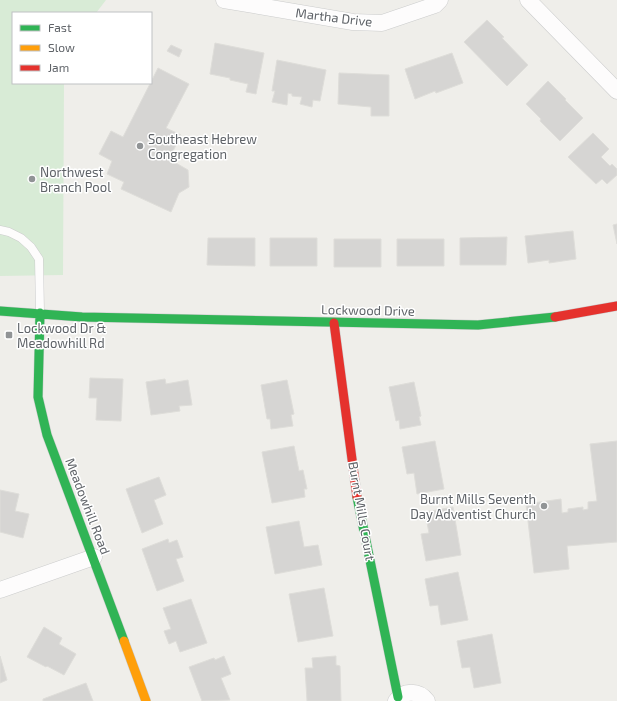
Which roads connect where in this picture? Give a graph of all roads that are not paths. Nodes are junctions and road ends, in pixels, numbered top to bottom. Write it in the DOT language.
graph roads {
  1 [pos="224,0"];
  2 [pos="440,0"];
  3 [pos="528,0"];
  4 [pos="617,91"];
  5 [pos="0,230"];
  6 [pos="617,306"];
  7 [pos="62,307"];
  8 [pos="101,308"];
  9 [pos="0,311"];
  10 [pos="40,313"];
  11 [pos="50,315"];
  12 [pos="118,318"];
  13 [pos="334,323"];
  14 [pos="94,557"];
  15 [pos="0,590"];
  16 [pos="397,699"];
  17 [pos="146,701"];
  18 [pos="426,701"];
  1 -- 2 [label="street, Martha Drive"];
  3 -- 4 [label="street"];
  5 -- 10 [label="lane"];
  6 -- 13 [label="street, Lockwood Drive"];
  7 -- 11 [label="street"];
  8 -- 12 [label="street"];
  9 -- 10 [label="street, Lockwood Drive"];
  10 -- 11 [label="street, Lockwood Drive"];
  10 -- 14 [label="street, Meadowhill Road"];
  11 -- 12 [label="street, Lockwood Drive"];
  12 -- 13 [label="street, Lockwood Drive"];
  13 -- 16 [label="street, Burnt Mills Court"];
  14 -- 15 [label="street"];
  14 -- 17 [label="street, Meadowhill Road"];
  16 -- 18 [label="street, Burnt Mills Court"];
}
